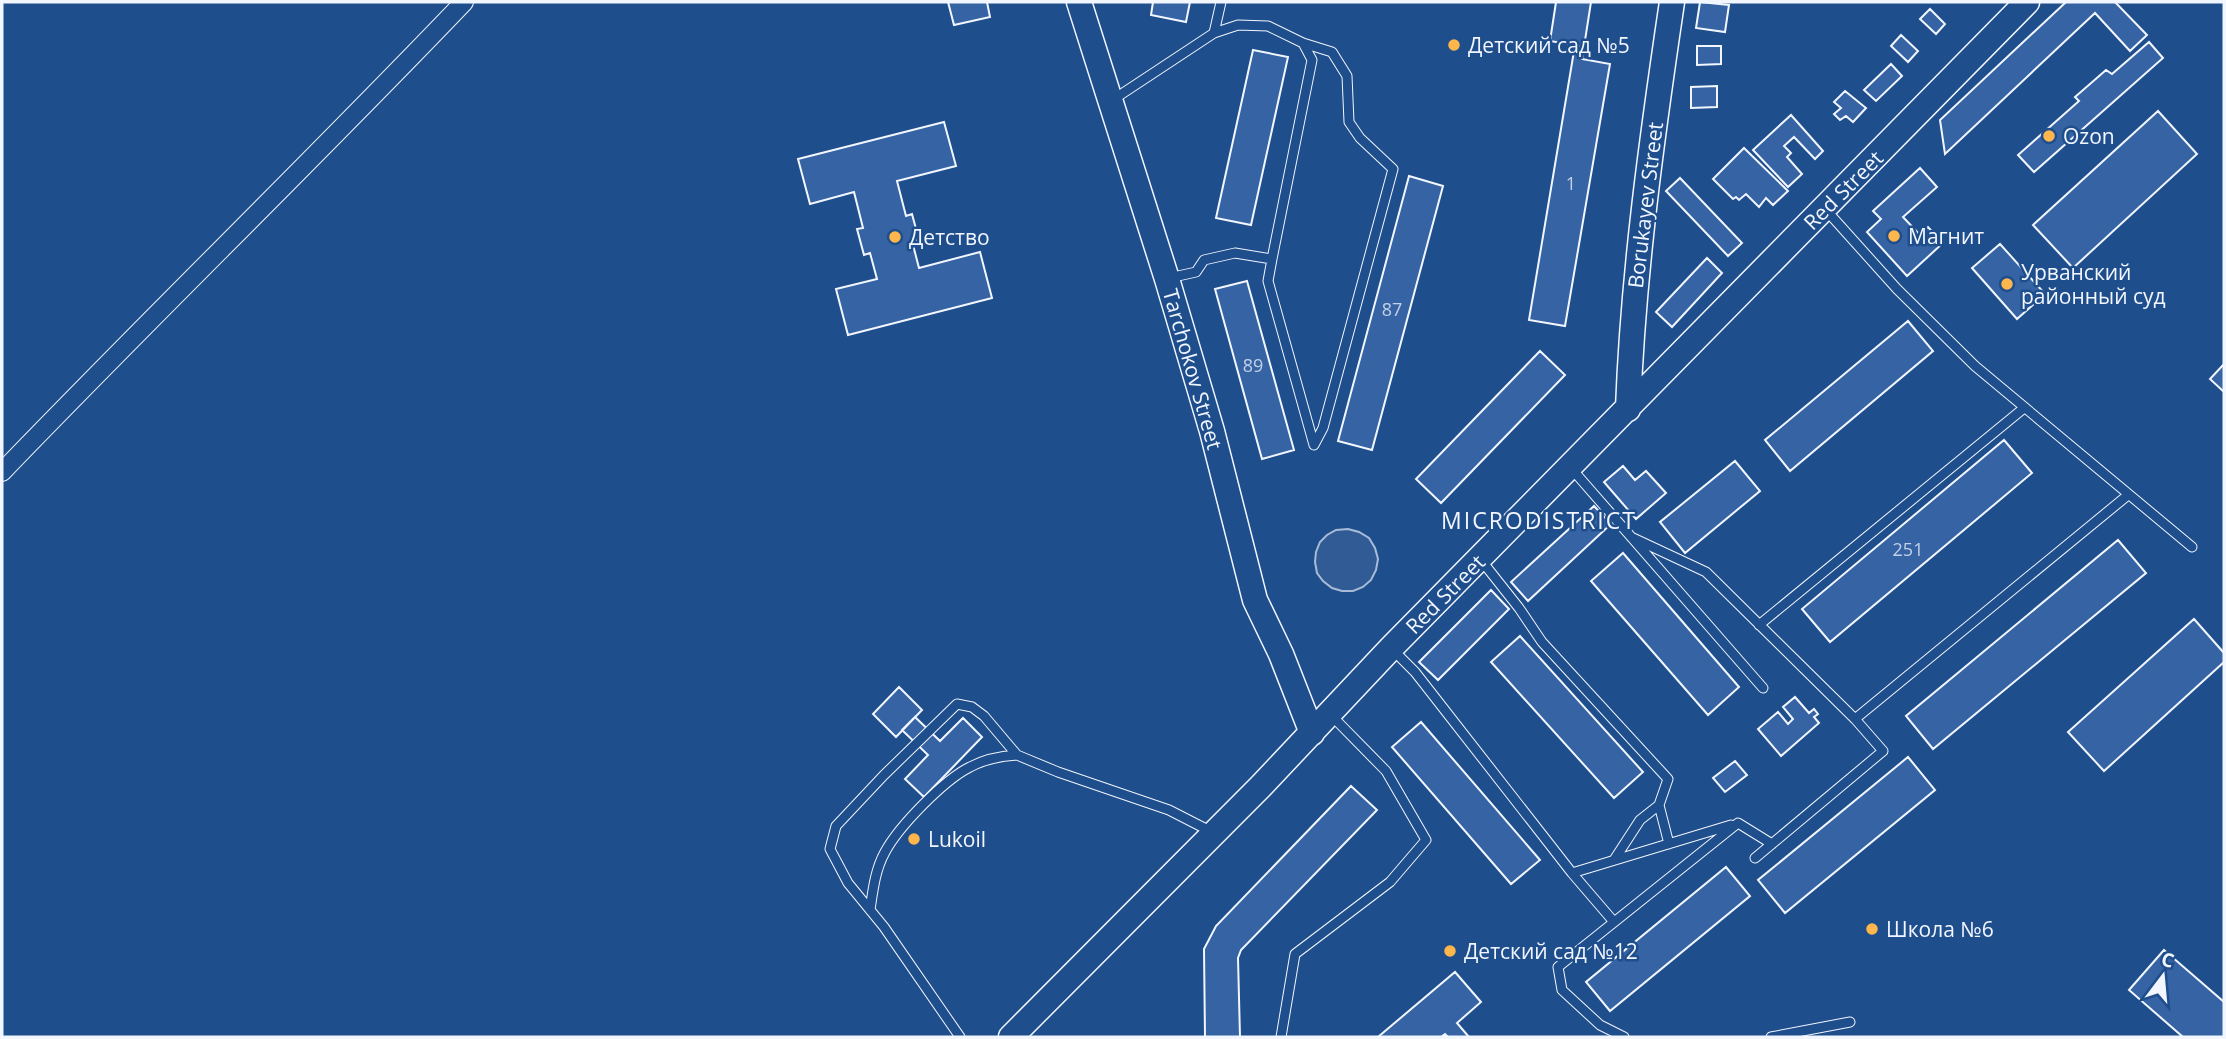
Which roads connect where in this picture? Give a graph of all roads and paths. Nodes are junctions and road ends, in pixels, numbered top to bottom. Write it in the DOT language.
graph roads {
  1 [pos="464,2"];
  2 [pos="1079,2"];
  3 [pos="1221,2"];
  4 [pos="1672,2"];
  5 [pos="2027,2"];
  6 [pos="1214,33"];
  7 [pos="1303,43"];
  8 [pos="1110,102"];
  9 [pos="1824,208"];
  10 [pos="1272,259"];
  11 [pos="1167,279"];
  12 [pos="2024,408"];
  13 [pos="1628,409"];
  14 [pos="1571,467"];
  15 [pos="2,472"];
  16 [pos="2128,495"];
  17 [pos="1631,537"];
  18 [pos="2192,547"];
  19 [pos="1480,559"];
  20 [pos="1759,625"];
  21 [pos="1391,648"];
  22 [pos="1763,688"];
  23 [pos="1330,714"];
  24 [pos="1855,719"];
  25 [pos="1312,733"];
  26 [pos="1017,755"];
  27 [pos="1659,805"];
  28 [pos="1738,823"];
  29 [pos="1214,833"];
  30 [pos="1669,844"];
  31 [pos="1772,844"];
  32 [pos="1755,858"];
  33 [pos="1614,860"];
  34 [pos="1572,873"];
  35 [pos="870,910"];
  36 [pos="1614,922"];
  37 [pos="1850,1022"];
  38 [pos="960,1037"];
  39 [pos="1011,1037"];
  40 [pos="1281,1037"];
  41 [pos="1624,1037"];
  42 [pos="1771,1037"];
  1 -- 15 [label="street"];
  2 -- 8 [label="street, Tarchokov Street"];
  3 -- 6 [label="lane"];
  4 -- 13 [label="street, Borukayev Street"];
  5 -- 9 [label="street, Red Street"];
  6 -- 7 [label="lane"];
  6 -- 8 [label="lane"];
  7 -- 10 [label="lane"];
  7 -- 10 [label="lane"];
  8 -- 11 [label="street, Tarchokov Street"];
  9 -- 12 [label="lane"];
  9 -- 13 [label="street, Red Street"];
  10 -- 11 [label="lane"];
  11 -- 25 [label="street, Tarchokov Street"];
  12 -- 16 [label="lane"];
  12 -- 20 [label="lane"];
  13 -- 14 [label="street, Red Street"];
  14 -- 17 [label="lane"];
  14 -- 19 [label="street, Red Street"];
  16 -- 18 [label="lane"];
  16 -- 24 [label="lane"];
  17 -- 20 [label="lane"];
  17 -- 22 [label="lane"];
  19 -- 21 [label="street, Red Street"];
  19 -- 27 [label="lane"];
  20 -- 24 [label="lane"];
  21 -- 23 [label="street, Red Street"];
  21 -- 34 [label="lane"];
  23 -- 25 [label="street, Red Street"];
  23 -- 40 [label="lane"];
  24 -- 31 [label="lane"];
  25 -- 29 [label="street, Red Street"];
  26 -- 29 [label="lane"];
  26 -- 35 [label="lane"];
  26 -- 35 [label="lane"];
  27 -- 30 [label="lane"];
  27 -- 33 [label="lane"];
  28 -- 30 [label="lane"];
  28 -- 31 [label="lane"];
  28 -- 36 [label="lane"];
  29 -- 39 [label="street, Red Street"];
  30 -- 33 [label="lane"];
  31 -- 32 [label="lane"];
  33 -- 34 [label="lane"];
  34 -- 36 [label="lane"];
  35 -- 38 [label="lane"];
  36 -- 41 [label="lane"];
  37 -- 42 [label="lane"];
}
